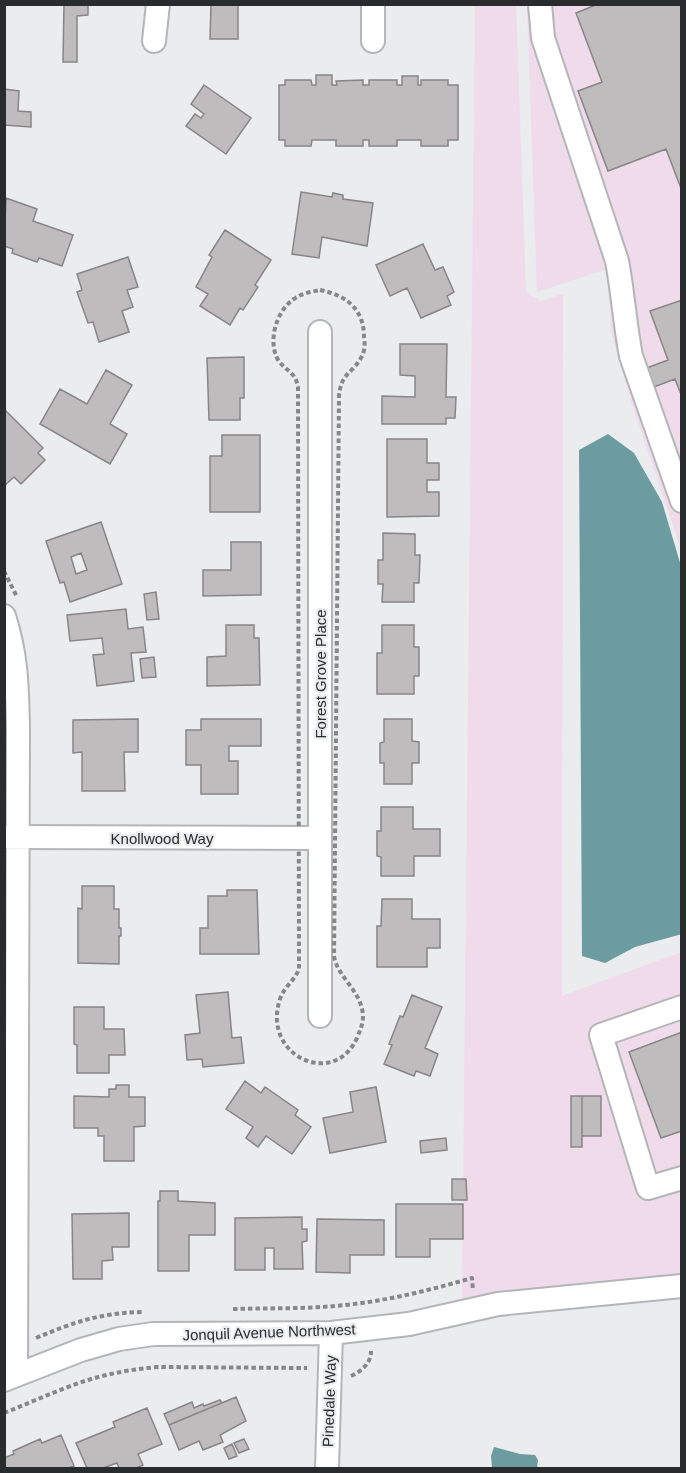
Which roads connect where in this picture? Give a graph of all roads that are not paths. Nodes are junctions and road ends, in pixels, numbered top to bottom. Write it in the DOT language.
graph roads {
  1 [pos="158,4"];
  2 [pos="373,4"];
  3 [pos="540,4"];
  4 [pos="154,41"];
  5 [pos="373,41"];
  6 [pos="320,332"];
  7 [pos="681,501"];
  8 [pos="4,616"];
  9 [pos="11,837"];
  10 [pos="320,838"];
  11 [pos="681,1007"];
  12 [pos="320,1016"];
  13 [pos="681,1178"];
  14 [pos="681,1286"];
  15 [pos="332,1333"];
  16 [pos="10,1378"];
  17 [pos="327,1468"];
  1 -- 4 [label="street"];
  2 -- 5 [label="street"];
  3 -- 7 [label="street"];
  6 -- 10 [label="street, Forest Grove Place"];
  8 -- 9 [label="street"];
  9 -- 10 [label="street, Knollwood Way"];
  9 -- 16 [label="street"];
  10 -- 12 [label="street, Forest Grove Place"];
  11 -- 13 [label="street"];
  14 -- 15 [label="street, Jonquil Avenue Northwest"];
  15 -- 16 [label="street, Jonquil Avenue Northwest"];
  15 -- 17 [label="street, Pinedale Way"];
}
